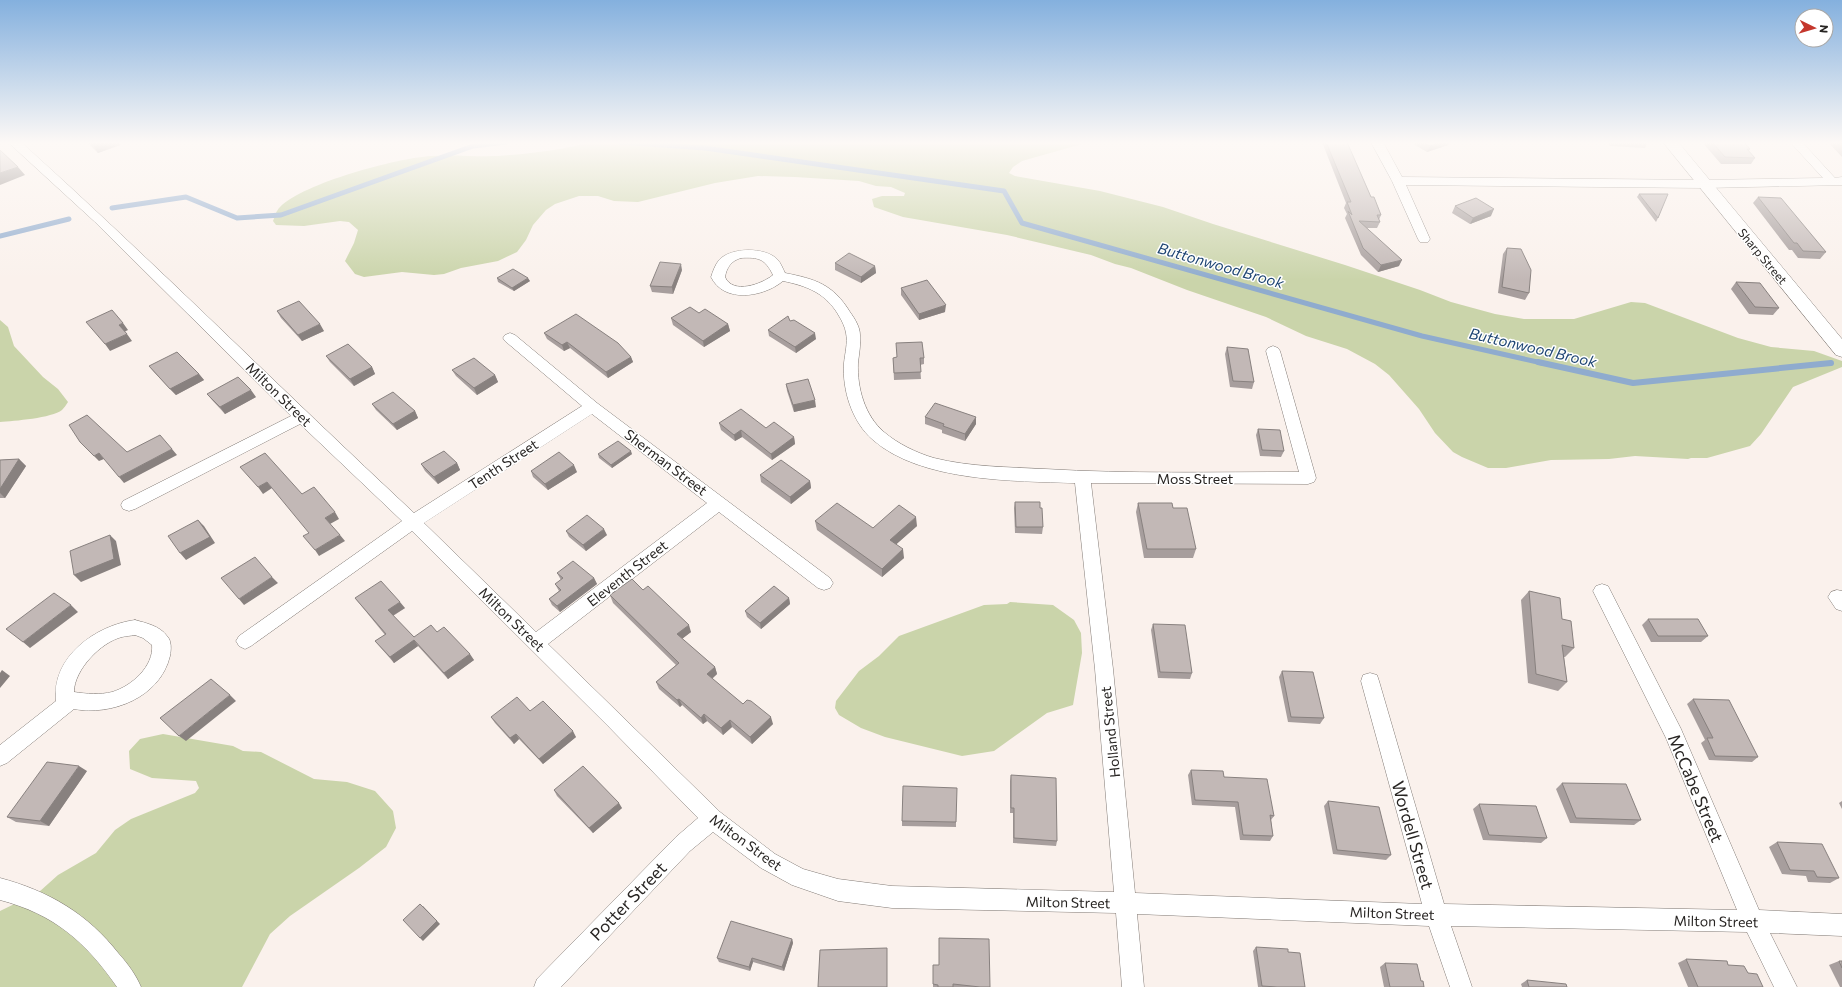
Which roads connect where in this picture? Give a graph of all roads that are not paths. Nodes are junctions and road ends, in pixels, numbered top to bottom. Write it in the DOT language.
graph roads {
  1 [pos="66,188"];
  2 [pos="1401,188"];
  3 [pos="1707,188"];
  4 [pos="1424,240"];
  5 [pos="780,276"];
  6 [pos="510,338"];
  7 [pos="1273,351"];
  8 [pos="1842,351"];
  9 [pos="592,407"];
  10 [pos="301,417"];
  11 [pos="1082,478"];
  12 [pos="719,503"];
  13 [pos="129,505"];
  14 [pos="413,522"];
  15 [pos="824,583"];
  16 [pos="1602,592"];
  17 [pos="245,640"];
  18 [pos="536,643"];
  19 [pos="1370,681"];
  20 [pos="71,700"];
  21 [pos="0,757"];
  22 [pos="713,819"];
  23 [pos="0,889"];
  24 [pos="1127,903"];
  25 [pos="1436,915"];
  26 [pos="1753,921"];
  27 [pos="1842,925"];
  28 [pos="130,987"];
  29 [pos="545,987"];
  30 [pos="1134,987"];
  31 [pos="1461,987"];
  32 [pos="1786,987"];
  1 -- 10 [label="street, Milton Street"];
  2 -- 4 [label="street"];
  3 -- 8 [label="street, Sharp Street"];
  5 -- 11 [label="street, Moss Street"];
  6 -- 9 [label="street, Sherman Street"];
  7 -- 11 [label="street, Moss Street"];
  9 -- 12 [label="street, Sherman Street"];
  9 -- 14 [label="street, Tenth Street"];
  10 -- 13 [label="street"];
  10 -- 14 [label="street, Milton Street"];
  11 -- 24 [label="street, Holland Street"];
  12 -- 15 [label="street, Sherman Street"];
  12 -- 18 [label="street, Eleventh Street"];
  14 -- 17 [label="street, Tenth Street"];
  14 -- 18 [label="street, Milton Street"];
  16 -- 26 [label="street, McCabe Street"];
  18 -- 22 [label="street, Milton Street"];
  19 -- 25 [label="street, Wordell Street"];
  20 -- 20 [label="street"];
  20 -- 21 [label="street"];
  22 -- 24 [label="street, Milton Street"];
  22 -- 29 [label="street, Potter Street"];
  23 -- 28 [label="street"];
  24 -- 25 [label="street, Milton Street"];
  24 -- 30 [label="street, Holland Street"];
  25 -- 26 [label="street, Milton Street"];
  25 -- 31 [label="street, Wordell Street"];
  26 -- 27 [label="street, Milton Street"];
  26 -- 32 [label="street, McCabe Street"];
}
